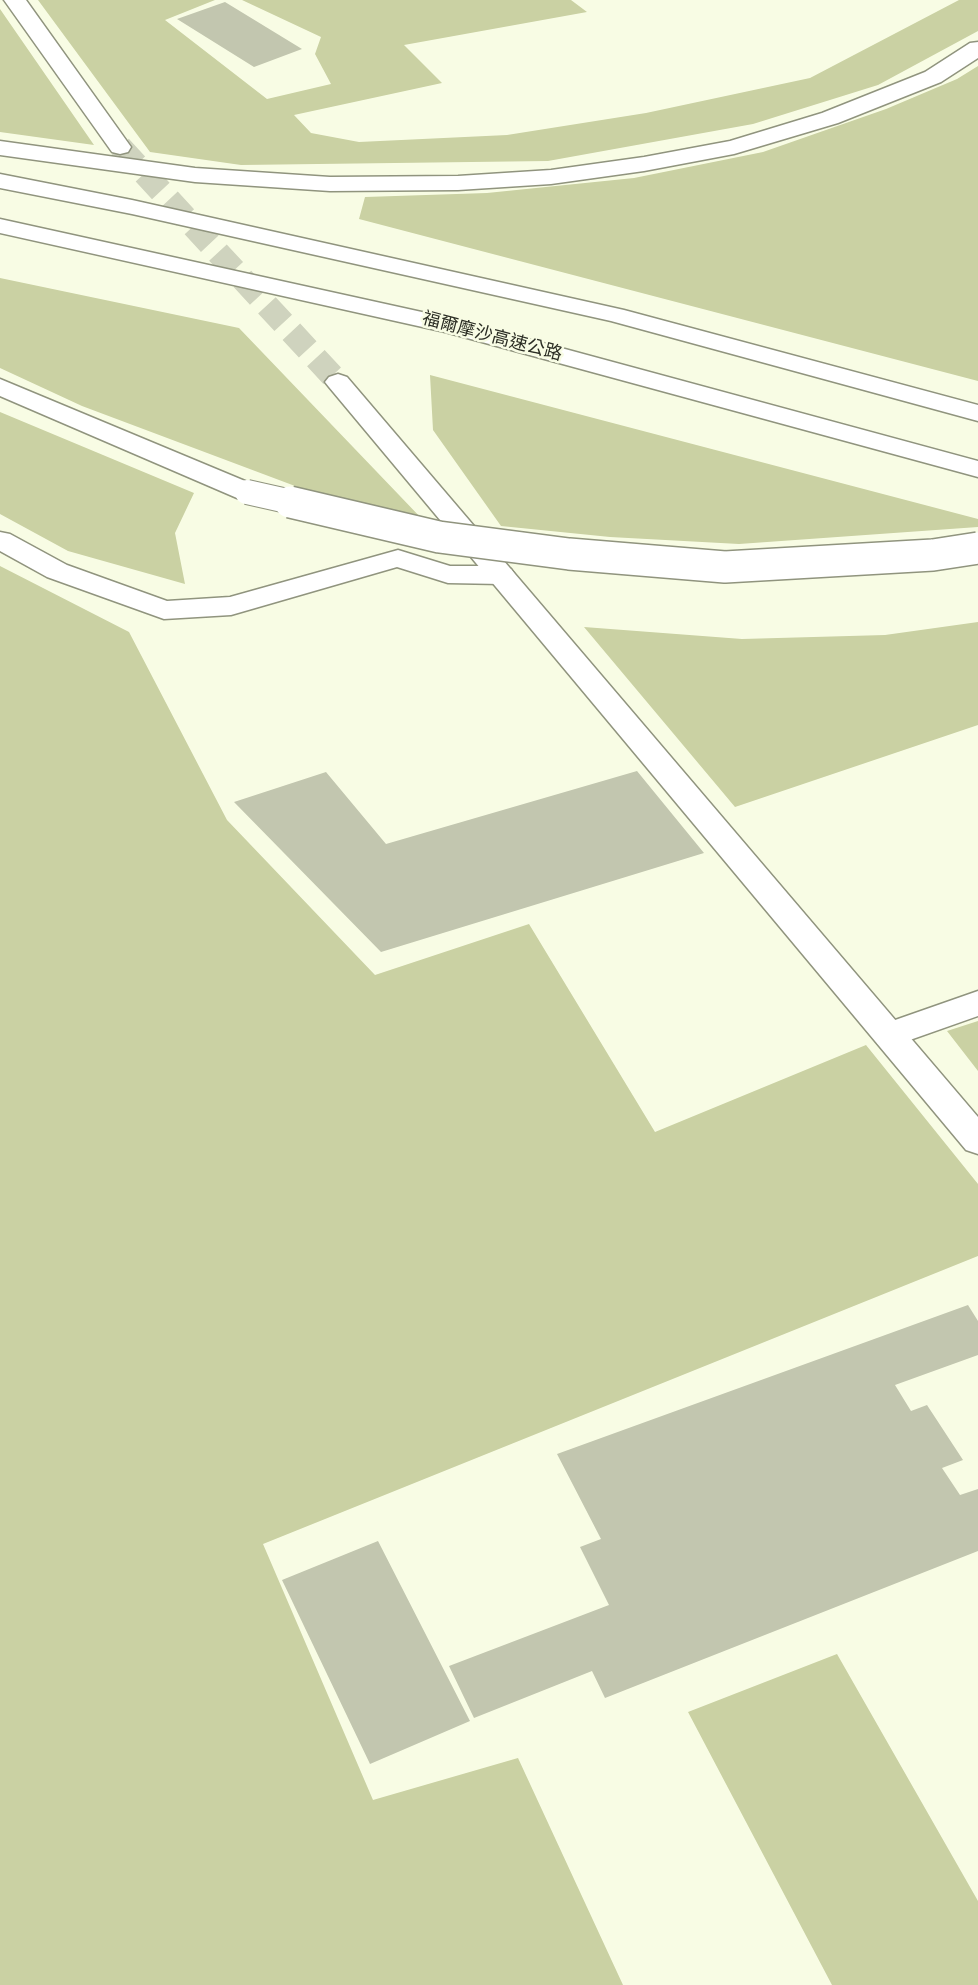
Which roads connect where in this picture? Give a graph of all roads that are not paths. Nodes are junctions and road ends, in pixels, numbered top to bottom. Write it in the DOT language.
graph roads {
  1 [pos="15,0"];
  2 [pos="978,48"];
  3 [pos="120,147"];
  4 [pos="0,148"];
  5 [pos="0,181"];
  6 [pos="0,226"];
  7 [pos="338,382"];
  8 [pos="0,387"];
  9 [pos="978,413"];
  10 [pos="978,469"];
  11 [pos="0,540"];
  12 [pos="978,548"];
  13 [pos="501,575"];
  14 [pos="978,1003"];
  15 [pos="890,1035"];
  16 [pos="978,1141"];
  1 -- 3 [label="main road"];
  2 -- 4 [label="main road"];
  5 -- 9 [label="main road"];
  6 -- 10 [label="main road, 福爾摩沙高速公路"];
  7 -- 13 [label="main road"];
  8 -- 12 [label="main road, bridge"];
  11 -- 13 [label="main road"];
  13 -- 15 [label="main road"];
  14 -- 15 [label="main road"];
  15 -- 16 [label="main road"];
}
